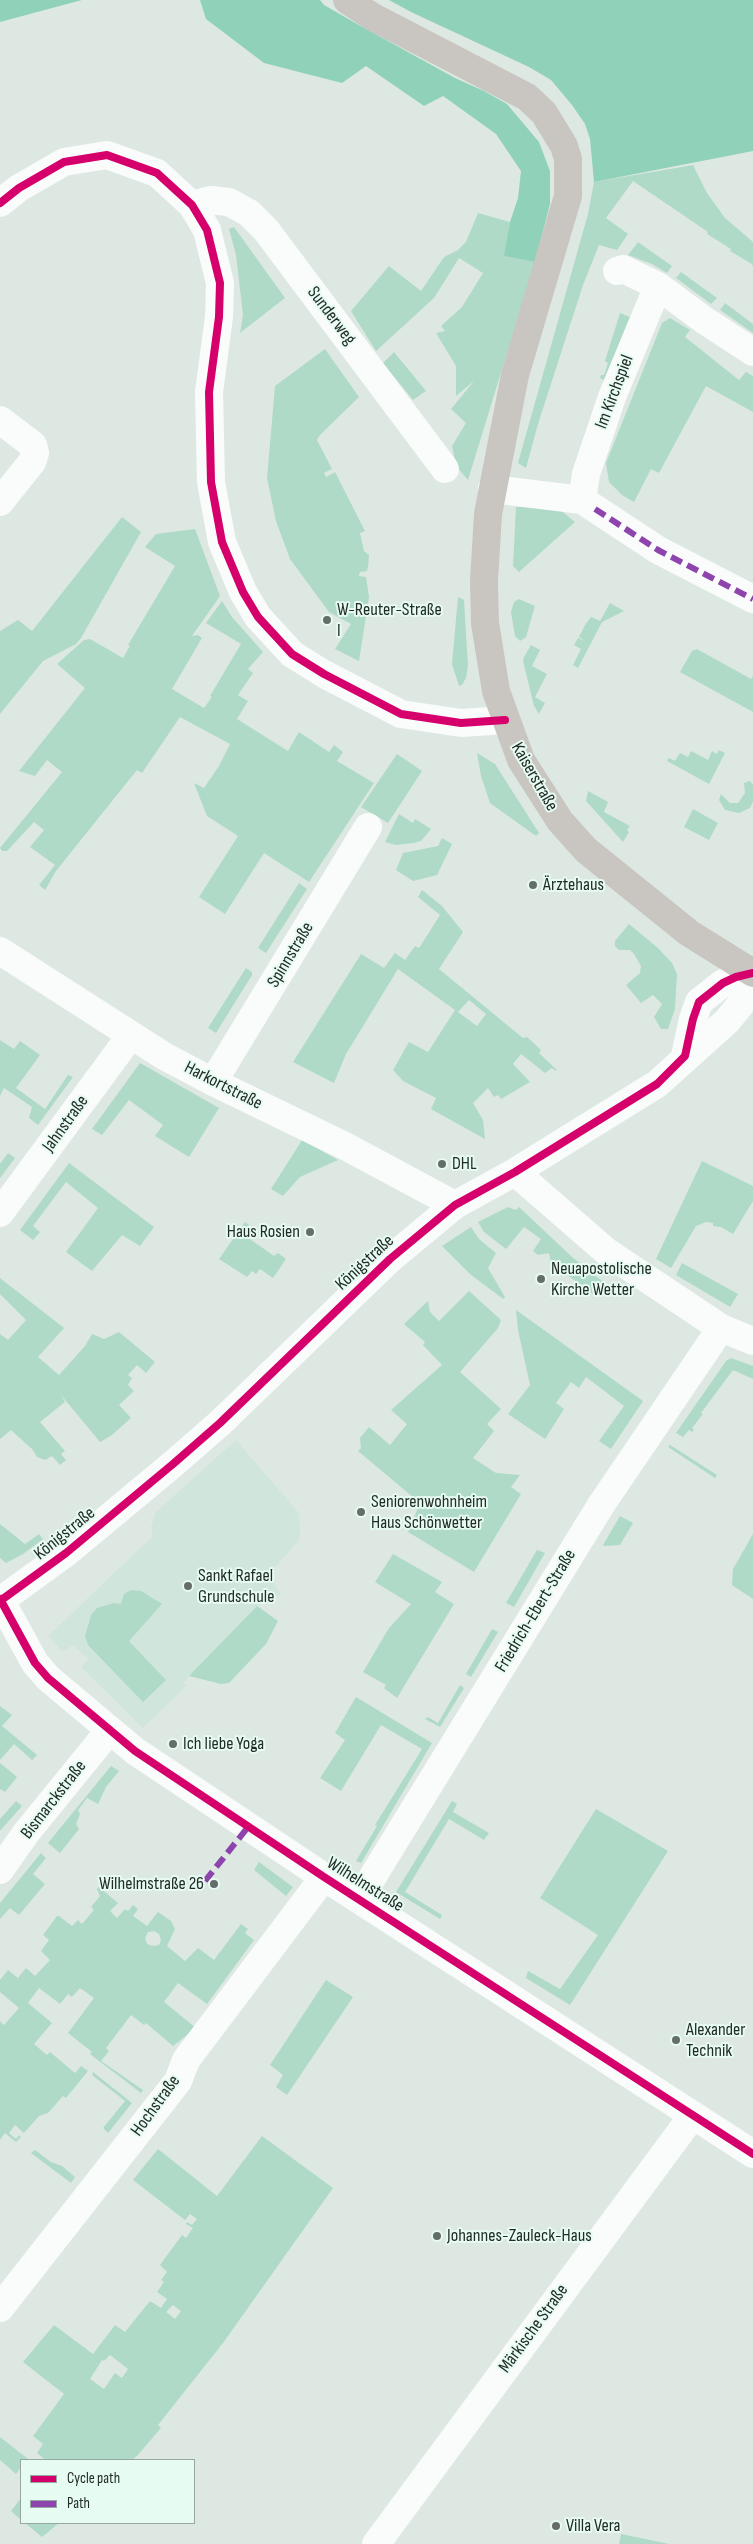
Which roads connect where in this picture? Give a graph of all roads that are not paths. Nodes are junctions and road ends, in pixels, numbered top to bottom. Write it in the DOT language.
graph roads {
  1 [pos="347,0"];
  2 [pos="0,203"];
  3 [pos="192,204"];
  4 [pos="616,272"];
  5 [pos="658,286"];
  6 [pos="753,352"];
  7 [pos="0,420"];
  8 [pos="445,469"];
  9 [pos="492,489"];
  10 [pos="582,500"];
  11 [pos="0,502"];
  12 [pos="753,599"];
  13 [pos="505,720"];
  14 [pos="368,827"];
  15 [pos="0,951"];
  16 [pos="753,978"];
  17 [pos="131,1035"];
  18 [pos="213,1082"];
  19 [pos="515,1172"];
  20 [pos="454,1205"];
  21 [pos="0,1214"];
  22 [pos="721,1328"];
  23 [pos="753,1341"];
  24 [pos="0,1600"];
  25 [pos="109,1731"];
  26 [pos="0,1870"];
  27 [pos="324,1877"];
  28 [pos="359,1900"];
  29 [pos="693,2115"];
  30 [pos="753,2154"];
  31 [pos="0,2308"];
  32 [pos="376,2544"];
  1 -- 9 [label="main road, Kaiserstraße"];
  2 -- 3 [label="street"];
  3 -- 8 [label="street, Sunderweg"];
  3 -- 13 [label="street"];
  4 -- 5 [label="street"];
  5 -- 6 [label="street"];
  5 -- 10 [label="street, Im Kirchspiel"];
  7 -- 11 [label="street"];
  9 -- 10 [label="street"];
  9 -- 13 [label="main road, Kaiserstraße"];
  10 -- 12 [label="street"];
  13 -- 16 [label="main road, Kaiserstraße"];
  14 -- 18 [label="street, Spinnstraße"];
  15 -- 17 [label="street, Harkortstraße"];
  16 -- 19 [label="street, Königstraße"];
  17 -- 18 [label="street, Harkortstraße"];
  17 -- 21 [label="street, Jahnstraße"];
  18 -- 20 [label="street, Harkortstraße"];
  19 -- 20 [label="street, Königstraße"];
  19 -- 22 [label="street"];
  20 -- 24 [label="street, Königstraße"];
  22 -- 23 [label="street"];
  22 -- 28 [label="street, Friedrich-Ebert-Straße"];
  24 -- 25 [label="street, Wilhelmstraße"];
  25 -- 26 [label="street, Bismarckstraße"];
  25 -- 27 [label="street, Wilhelmstraße"];
  27 -- 28 [label="street, Wilhelmstraße"];
  27 -- 31 [label="street, Hochstraße"];
  28 -- 29 [label="street, Wilhelmstraße"];
  29 -- 30 [label="street, Wilhelmstraße"];
  29 -- 32 [label="street, Märkische Straße"];
}
